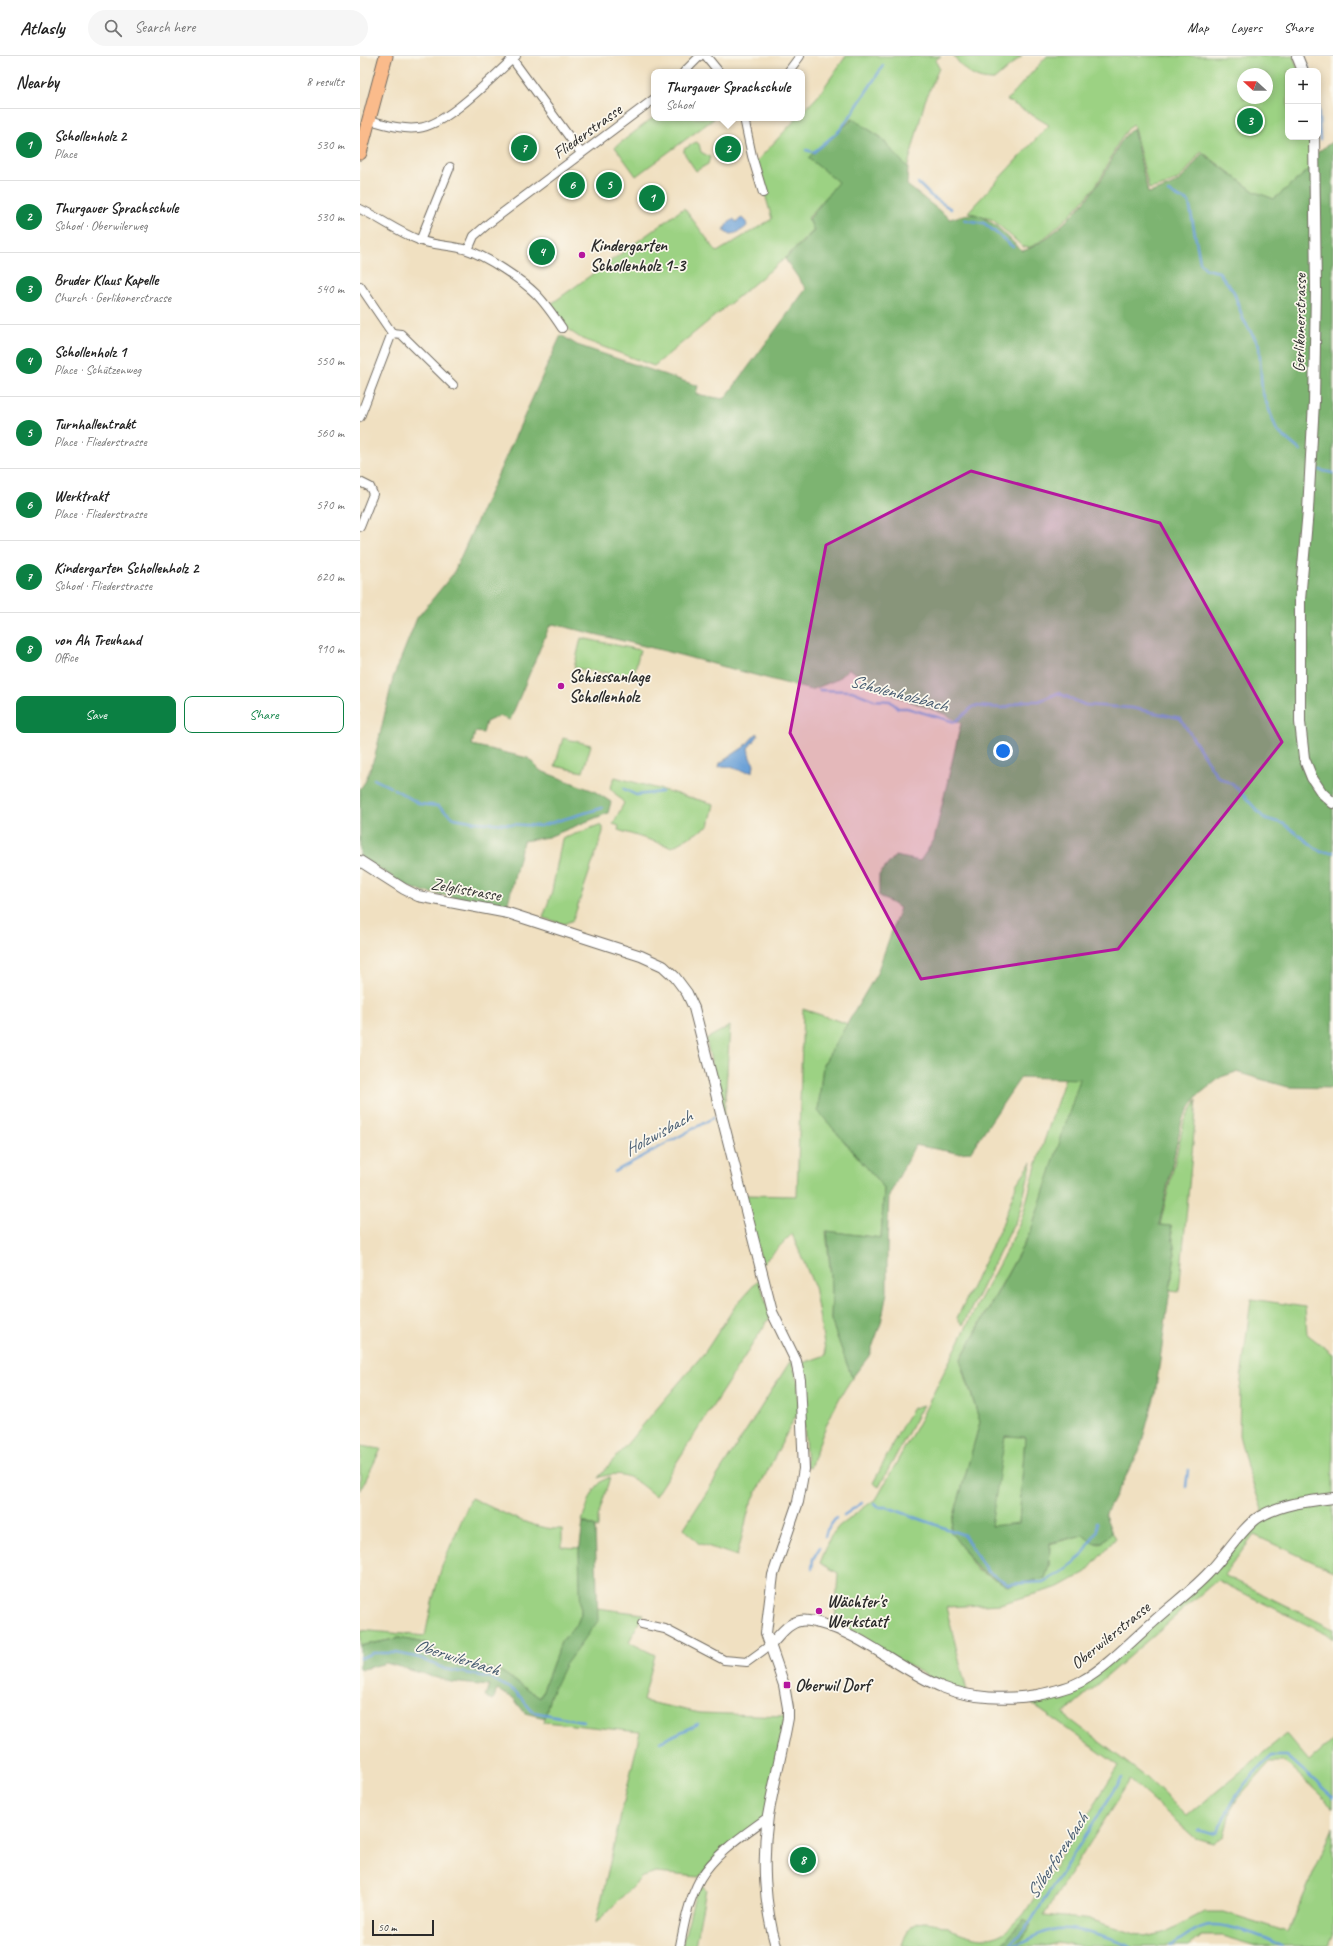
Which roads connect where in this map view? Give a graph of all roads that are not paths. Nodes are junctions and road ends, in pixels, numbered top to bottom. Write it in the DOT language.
graph roads {
  1 [pos="386,56"];
  2 [pos="700,56"];
  3 [pos="706,56"];
  4 [pos="800,56"];
  5 [pos="1297,56"];
  6 [pos="513,57"];
  7 [pos="1302,68"];
  8 [pos="687,69"];
  9 [pos="717,69"];
  10 [pos="790,69"];
  11 [pos="651,101"];
  12 [pos="369,120"];
  13 [pos="745,121"];
  14 [pos="1314,140"];
  15 [pos="360,153"];
  16 [pos="581,153"];
  17 [pos="450,167"];
  18 [pos="763,193"];
  19 [pos="360,209"];
  20 [pos="420,241"];
  21 [pos="468,250"];
  22 [pos="360,286"];
  23 [pos="562,328"];
  24 [pos="392,333"];
  25 [pos="453,385"];
  26 [pos="360,417"];
  27 [pos="360,482"];
  28 [pos="360,527"];
  29 [pos="1333,803"];
  30 [pos="360,861"];
  31 [pos="1333,1498"];
  32 [pos="642,1624"];
  33 [pos="770,1646"];
  34 [pos="768,1816"];
  35 [pos="680,1946"];
  36 [pos="776,1946"];
  1 -- 12 [label="main road"];
  2 -- 8 [label="street"];
  3 -- 9 [label="street"];
  4 -- 10 [label="street"];
  5 -- 7 [label="street"];
  6 -- 12 [label="street"];
  6 -- 16 [label="street"];
  11 -- 16 [label="street, Fliederstrasse"];
  12 -- 15 [label="main road"];
  13 -- 18 [label="street"];
  14 -- 29 [label="street, Gerlikonerstrasse"];
  16 -- 21 [label="street, Fliederstrasse"];
  17 -- 20 [label="street"];
  19 -- 20 [label="street"];
  20 -- 21 [label="street"];
  21 -- 23 [label="street"];
  22 -- 24 [label="street"];
  24 -- 25 [label="street"];
  24 -- 26 [label="street"];
  27 -- 28 [label="street"];
  30 -- 33 [label="street, Zelglistrasse"];
  31 -- 33 [label="street, Oberwilerstrasse"];
  32 -- 33 [label="street, Oberwilerstrasse"];
  33 -- 34 [label="street, Zelglistrasse"];
  34 -- 35 [label="street"];
  34 -- 36 [label="street, Zelglistrasse"];
}
